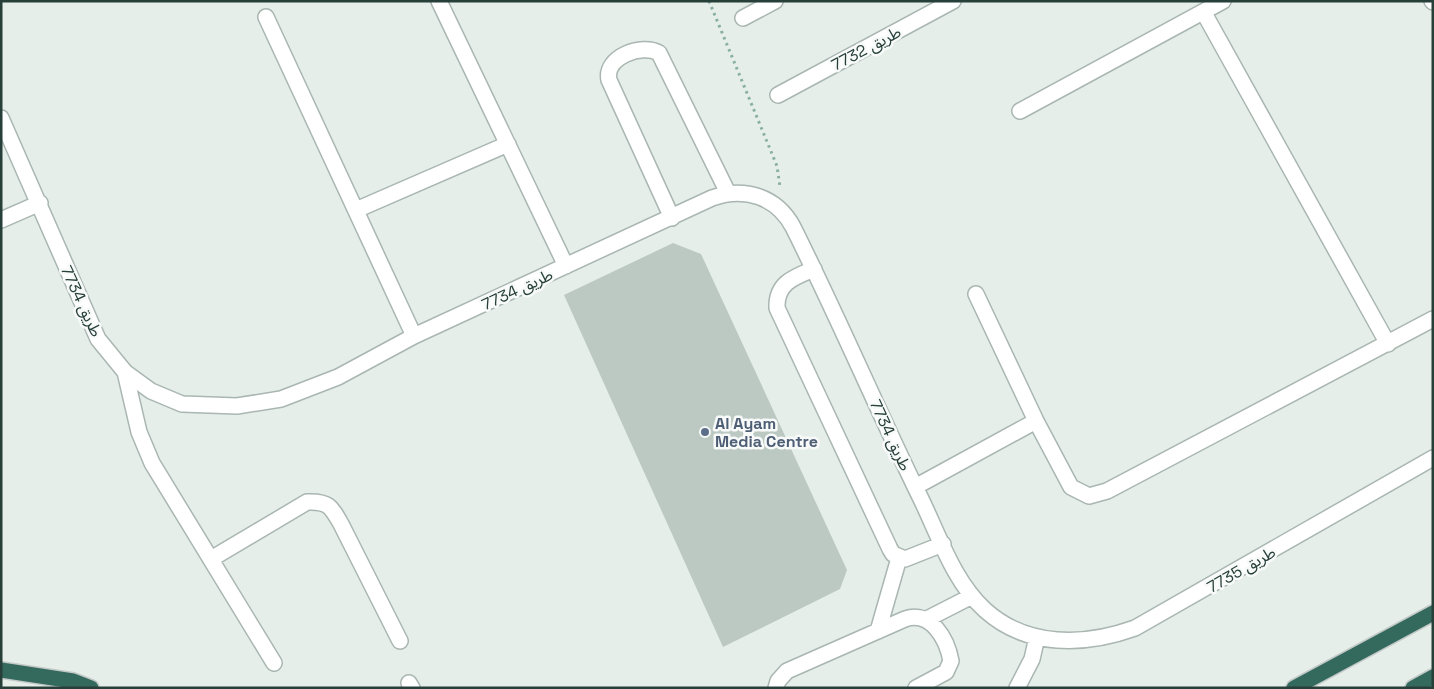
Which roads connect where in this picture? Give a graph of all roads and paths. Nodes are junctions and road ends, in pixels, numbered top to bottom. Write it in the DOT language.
graph roads {
  1 [pos="438,1"];
  2 [pos="709,1"];
  3 [pos="775,1"];
  4 [pos="953,1"];
  5 [pos="1223,1"];
  6 [pos="1204,13"];
  7 [pos="266,17"];
  8 [pos="744,18"];
  9 [pos="778,95"];
  10 [pos="1020,111"];
  11 [pos="1,118"];
  12 [pos="508,144"];
  13 [pos="728,193"];
  14 [pos="40,203"];
  15 [pos="356,210"];
  16 [pos="783,212"];
  17 [pos="672,218"];
  18 [pos="1,220"];
  19 [pos="566,266"];
  20 [pos="814,269"];
  21 [pos="976,294"];
  22 [pos="1433,319"];
  23 [pos="414,336"];
  24 [pos="1388,344"];
  25 [pos="125,372"];
  26 [pos="1036,420"];
  27 [pos="1433,458"];
  28 [pos="915,487"];
  29 [pos="943,544"];
  30 [pos="899,558"];
  31 [pos="211,559"];
  32 [pos="969,592"];
  33 [pos="1433,613"];
  34 [pos="927,619"];
  35 [pos="878,631"];
  36 [pos="1037,637"];
  37 [pos="400,641"];
  38 [pos="274,663"];
  39 [pos="1,670"];
  40 [pos="1433,677"];
  41 [pos="91,688"];
  42 [pos="776,688"];
  43 [pos="916,688"];
  44 [pos="1017,688"];
  45 [pos="1294,688"];
  46 [pos="1413,688"];
  1 -- 12 [label="street"];
  2 -- 16 [label="path"];
  3 -- 8 [label="street"];
  4 -- 9 [label="street, طريق 7732"];
  5 -- 6 [label="street"];
  6 -- 10 [label="street"];
  6 -- 24 [label="street"];
  7 -- 15 [label="street"];
  11 -- 14 [label="street, طريق 7734"];
  12 -- 15 [label="street"];
  12 -- 19 [label="street"];
  13 -- 16 [label="street, طريق 7734"];
  13 -- 17 [label="street, طريق 7734"];
  13 -- 17 [label="street"];
  14 -- 18 [label="street"];
  14 -- 25 [label="street, طريق 7734"];
  15 -- 23 [label="street"];
  16 -- 20 [label="street, طريق 7734"];
  17 -- 19 [label="street, طريق 7734"];
  19 -- 23 [label="street, طريق 7734"];
  20 -- 28 [label="street, طريق 7734"];
  20 -- 30 [label="street"];
  21 -- 26 [label="street"];
  22 -- 24 [label="street"];
  23 -- 25 [label="street, طريق 7734"];
  24 -- 26 [label="street"];
  25 -- 31 [label="street"];
  26 -- 28 [label="street"];
  27 -- 36 [label="street, طريق 7735"];
  28 -- 29 [label="street, طريق 7734"];
  29 -- 30 [label="street"];
  29 -- 32 [label="street, طريق 7734"];
  30 -- 35 [label="street"];
  31 -- 37 [label="street"];
  31 -- 38 [label="street"];
  32 -- 34 [label="street"];
  32 -- 36 [label="street, طريق 7735"];
  33 -- 45 [label="highway"];
  34 -- 35 [label="street"];
  34 -- 43 [label="street"];
  35 -- 42 [label="street"];
  36 -- 44 [label="street"];
  39 -- 41 [label="highway"];
  40 -- 46 [label="highway"];
}
